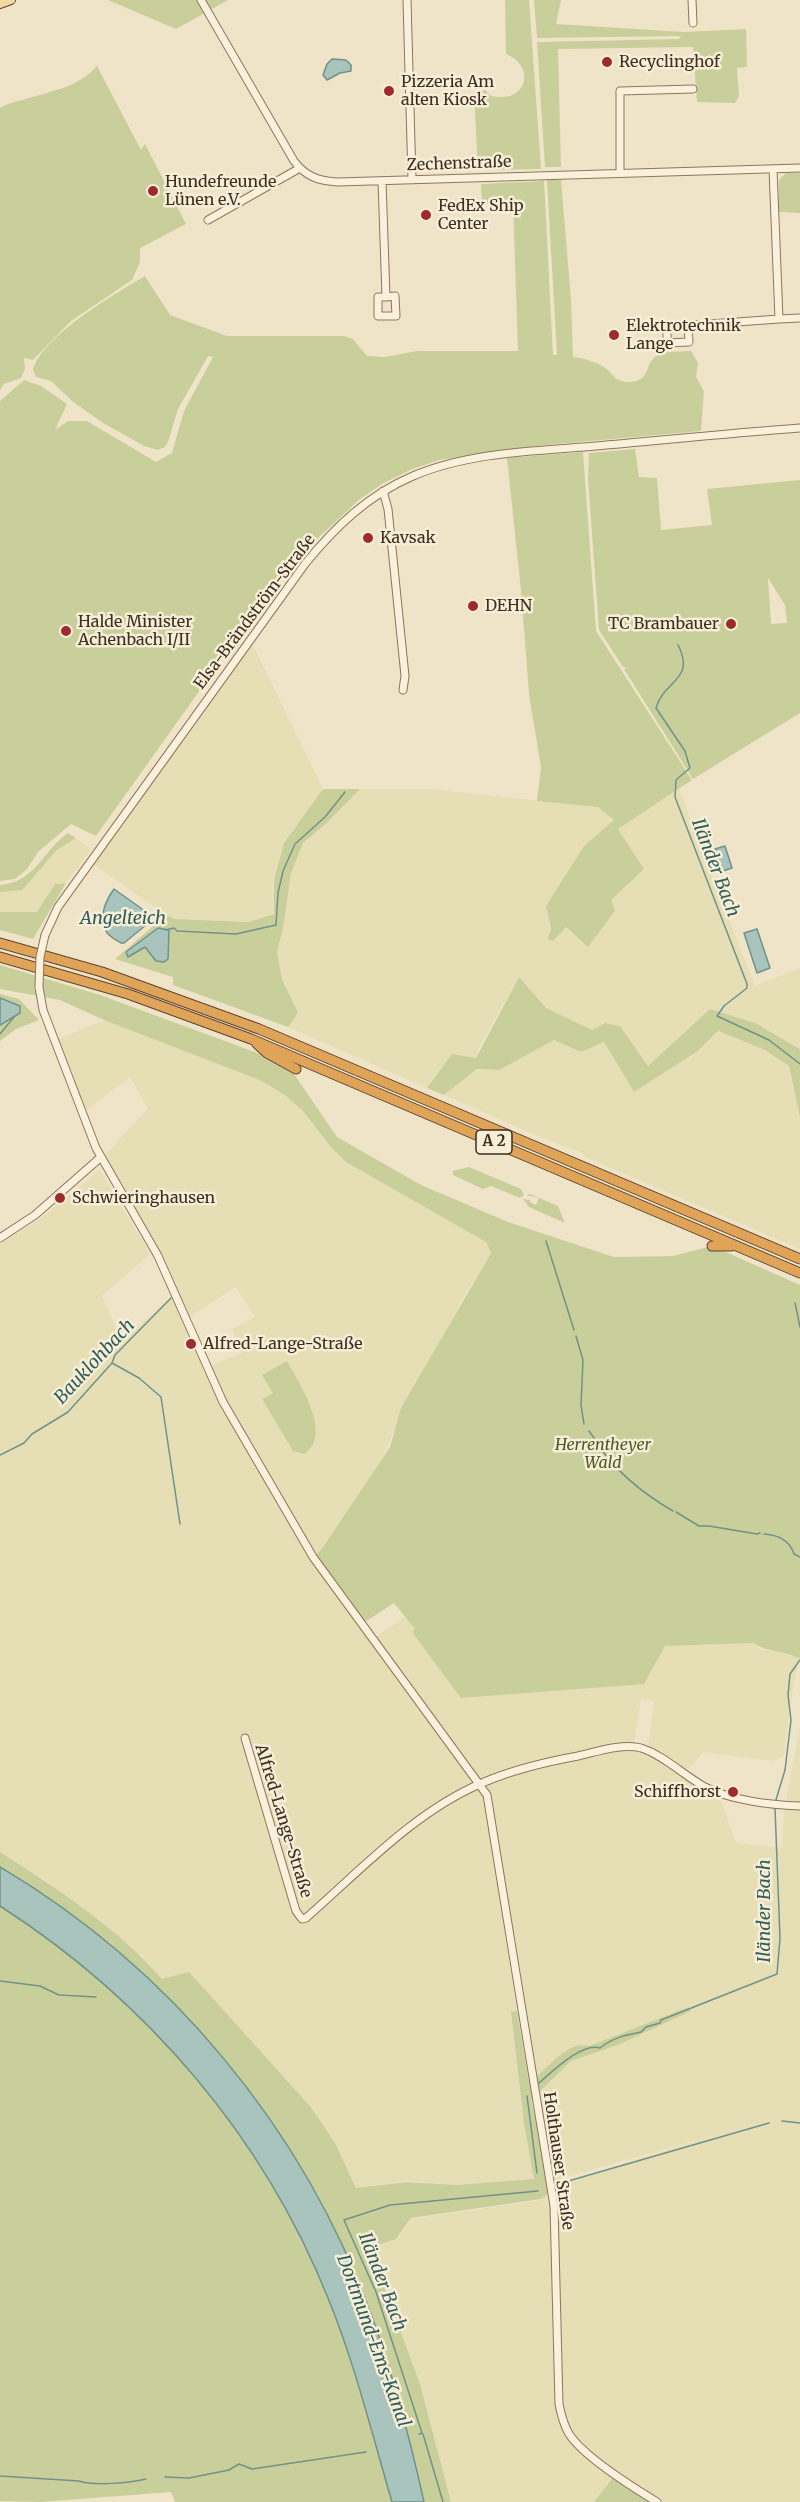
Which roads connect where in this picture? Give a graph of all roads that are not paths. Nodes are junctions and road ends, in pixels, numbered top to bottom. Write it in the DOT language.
graph roads {
  1 [pos="12,0"];
  2 [pos="201,0"];
  3 [pos="407,0"];
  4 [pos="692,0"];
  5 [pos="0,4"];
  6 [pos="693,23"];
  7 [pos="693,89"];
  8 [pos="300,168"];
  9 [pos="800,168"];
  10 [pos="773,169"];
  11 [pos="620,173"];
  12 [pos="412,179"];
  13 [pos="382,180"];
  14 [pos="208,220"];
  15 [pos="386,297"];
  16 [pos="800,318"];
  17 [pos="779,320"];
  18 [pos="688,325"];
  19 [pos="800,428"];
  20 [pos="383,491"];
  21 [pos="403,690"];
  22 [pos="0,943"];
  23 [pos="0,957"];
  24 [pos="251,1039"];
  25 [pos="296,1069"];
  26 [pos="101,1157"];
  27 [pos="0,1238"];
  28 [pos="712,1246"];
  29 [pos="737,1246"];
  30 [pos="800,1259"];
  31 [pos="800,1273"];
  32 [pos="244,1738"];
  33 [pos="481,1783"];
  34 [pos="800,1806"];
  35 [pos="657,2502"];
  1 -- 5 [label="main road"];
  2 -- 8 [label="street"];
  3 -- 12 [label="street"];
  4 -- 6 [label="street"];
  7 -- 11 [label="street"];
  8 -- 13 [label="street, Zechenstraße"];
  8 -- 14 [label="street"];
  9 -- 10 [label="street, Zechenstraße"];
  10 -- 11 [label="street, Zechenstraße"];
  10 -- 17 [label="street"];
  11 -- 12 [label="street, Zechenstraße"];
  12 -- 13 [label="street, Zechenstraße"];
  13 -- 15 [label="street"];
  16 -- 17 [label="street"];
  17 -- 18 [label="street"];
  19 -- 20 [label="street, Elsa-Brändström-Straße"];
  20 -- 21 [label="street"];
  20 -- 26 [label="street, Elsa-Brändström-Straße, bridge"];
  22 -- 30 [label="highway, A 2"];
  23 -- 24 [label="highway, A 2"];
  24 -- 25 [label="highway"];
  24 -- 29 [label="highway, A 2"];
  26 -- 27 [label="street"];
  26 -- 33 [label="street"];
  28 -- 29 [label="highway"];
  29 -- 31 [label="highway, A 2"];
  32 -- 33 [label="street, Alfred-Lange-Straße"];
  33 -- 34 [label="street"];
  33 -- 35 [label="street, Holthauser Straße"];
}
